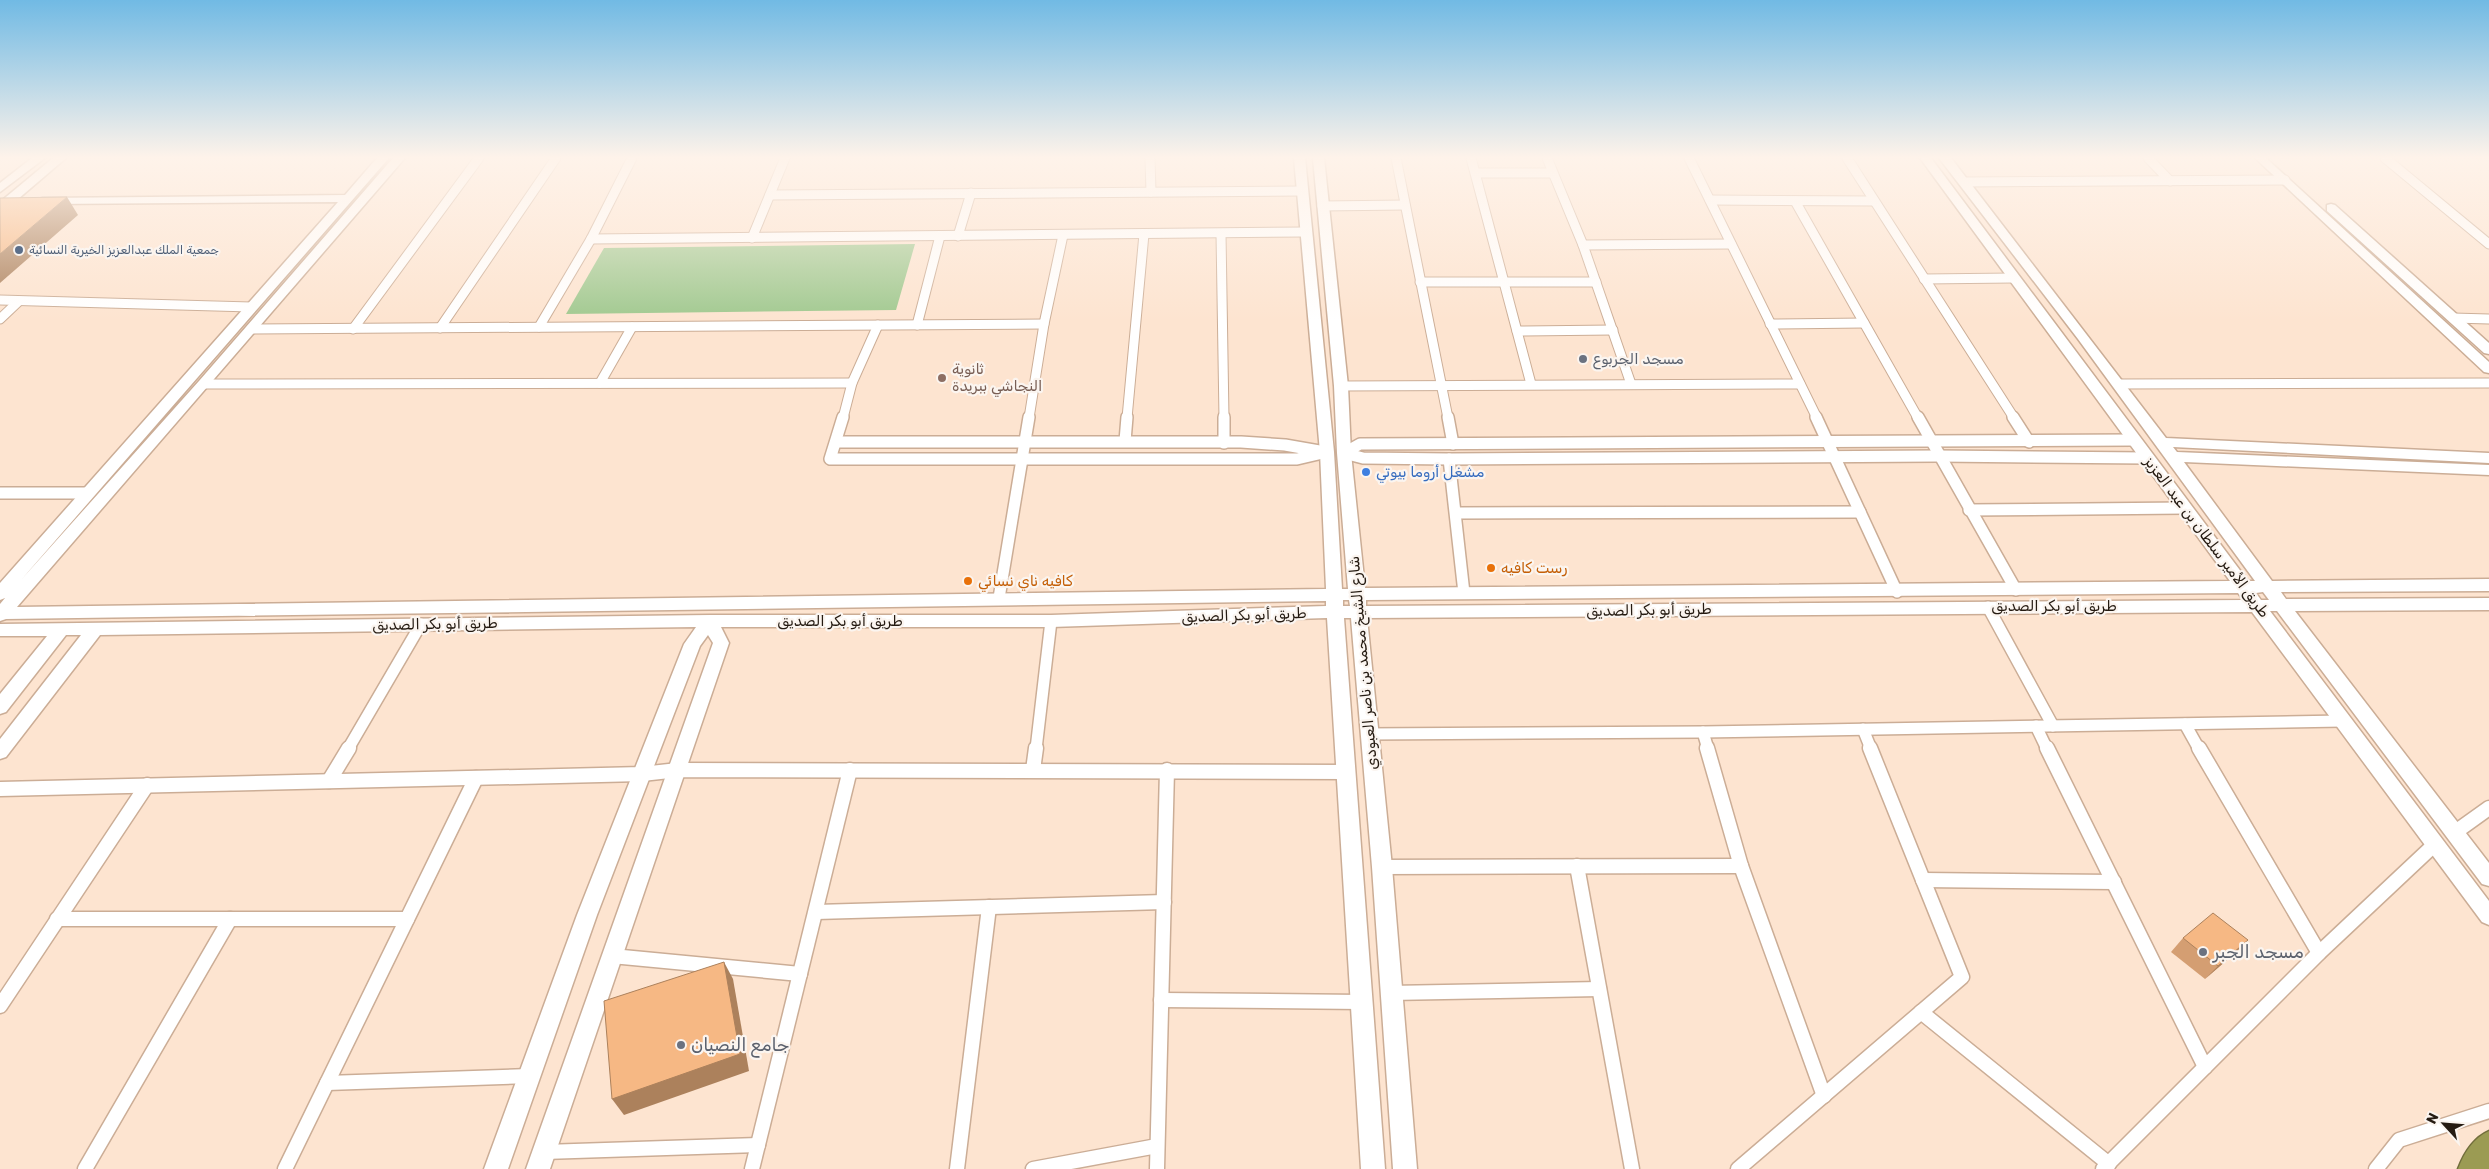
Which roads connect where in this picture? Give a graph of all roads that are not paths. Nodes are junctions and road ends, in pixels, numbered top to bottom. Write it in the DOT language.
graph roads {
  1 [pos="336,213"];
  2 [pos="352,213"];
  3 [pos="439,213"];
  4 [pos="519,213"];
  5 [pos="605,213"];
  6 [pos="763,213"];
  7 [pos="965,213"];
  8 [pos="1303,213"];
  9 [pos="1323,213"];
  10 [pos="1406,213"];
  11 [pos="1486,213"];
  12 [pos="1570,213"];
  13 [pos="1716,213"];
  14 [pos="1802,213"];
  15 [pos="1882,213"];
  16 [pos="1965,213"];
  17 [pos="1987,213"];
  18 [pos="2320,213"];
  19 [pos="2336,213"];
  20 [pos="2451,213"];
  21 [pos="1304,232"];
  22 [pos="1144,234"];
  23 [pos="1221,234"];
  24 [pos="1063,235"];
  25 [pos="940,236"];
  26 [pos="958,236"];
  27 [pos="752,238"];
  28 [pos="592,239"];
  29 [pos="1731,244"];
  30 [pos="2489,244"];
  31 [pos="1584,245"];
  32 [pos="1924,278"];
  33 [pos="2013,278"];
  34 [pos="1504,281"];
  35 [pos="1420,282"];
  36 [pos="1596,282"];
  37 [pos="0,300"];
  38 [pos="19,301"];
  39 [pos="251,307"];
  40 [pos="0,318"];
  41 [pos="2453,318"];
  42 [pos="2489,319"];
  43 [pos="1864,323"];
  44 [pos="1044,324"];
  45 [pos="1770,324"];
  46 [pos="878,325"];
  47 [pos="918,325"];
  48 [pos="632,327"];
  49 [pos="440,328"];
  50 [pos="539,328"];
  51 [pos="353,329"];
  52 [pos="250,330"];
  53 [pos="1613,330"];
  54 [pos="1517,331"];
  55 [pos="2489,350"];
  56 [pos="2489,369"];
  57 [pos="600,383"];
  58 [pos="852,383"];
  59 [pos="2489,383"];
  60 [pos="204,384"];
  61 [pos="1530,384"];
  62 [pos="1631,384"];
  63 [pos="1800,384"];
  64 [pos="2118,384"];
  65 [pos="1440,385"];
  66 [pos="1341,386"];
  67 [pos="1025,440"];
  68 [pos="2134,440"];
  69 [pos="1125,441"];
  70 [pos="837,442"];
  71 [pos="1224,442"];
  72 [pos="2029,442"];
  73 [pos="2162,442"];
  74 [pos="1828,443"];
  75 [pos="1931,443"];
  76 [pos="1452,444"];
  77 [pos="1335,453"];
  78 [pos="1938,456"];
  79 [pos="1835,457"];
  80 [pos="2172,457"];
  81 [pos="2147,458"];
  82 [pos="2489,458"];
  83 [pos="1022,460"];
  84 [pos="1449,460"];
  85 [pos="2489,470"];
  86 [pos="0,493"];
  87 [pos="87,493"];
  88 [pos="2185,508"];
  89 [pos="1969,510"];
  90 [pos="1860,512"];
  91 [pos="1456,513"];
  92 [pos="2489,585"];
  93 [pos="2268,586"];
  94 [pos="2244,587"];
  95 [pos="2016,590"];
  96 [pos="1464,592"];
  97 [pos="1897,592"];
  98 [pos="0,594"];
  99 [pos="1359,595"];
  100 [pos="999,598"];
  101 [pos="1335,604"];
  102 [pos="2489,604"];
  103 [pos="2258,605"];
  104 [pos="2280,605"];
  105 [pos="1988,607"];
  106 [pos="2,613"];
  107 [pos="1360,613"];
  108 [pos="710,621"];
  109 [pos="1052,621"];
  110 [pos="422,624"];
  111 [pos="95,629"];
  112 [pos="0,630"];
  113 [pos="61,630"];
  114 [pos="0,707"];
  115 [pos="2342,721"];
  116 [pos="2185,724"];
  117 [pos="2036,726"];
  118 [pos="2053,726"];
  119 [pos="1862,729"];
  120 [pos="1703,732"];
  121 [pos="1368,734"];
  122 [pos="0,752"];
  123 [pos="678,770"];
  124 [pos="850,770"];
  125 [pos="1033,770"];
  126 [pos="1167,770"];
  127 [pos="1347,772"];
  128 [pos="642,774"];
  129 [pos="476,778"];
  130 [pos="329,781"];
  131 [pos="147,785"];
  132 [pos="0,789"];
  133 [pos="2489,808"];
  134 [pos="2454,833"];
  135 [pos="2434,845"];
  136 [pos="1577,866"];
  137 [pos="1741,866"];
  138 [pos="1382,867"];
  139 [pos="2489,878"];
  140 [pos="1923,880"];
  141 [pos="2114,882"];
  142 [pos="1164,902"];
  143 [pos="989,907"];
  144 [pos="816,912"];
  145 [pos="2489,916"];
  146 [pos="230,919"];
  147 [pos="407,919"];
  148 [pos="57,920"];
  149 [pos="2319,953"];
  150 [pos="612,956"];
  151 [pos="800,974"];
  152 [pos="1599,989"];
  153 [pos="1390,993"];
  154 [pos="1161,1000"];
  155 [pos="1362,1002"];
  156 [pos="0,1006"];
  157 [pos="1921,1012"];
  158 [pos="2205,1067"];
  159 [pos="529,1076"];
  160 [pos="327,1083"];
  161 [pos="1824,1096"];
  162 [pos="2489,1111"];
  163 [pos="758,1145"];
  164 [pos="1157,1146"];
  165 [pos="2489,1146"];
  166 [pos="541,1160"];
  167 [pos="2106,1166"];
  168 [pos="85,1169"];
  169 [pos="285,1169"];
  170 [pos="496,1169"];
  171 [pos="752,1169"];
  172 [pos="957,1169"];
  173 [pos="1033,1169"];
  174 [pos="1157,1169"];
  175 [pos="1373,1169"];
  176 [pos="1405,1169"];
  177 [pos="1632,1169"];
  178 [pos="1738,1169"];
  179 [pos="2376,1169"];
  180 [pos="2473,1169"];
  1 -- 39 [label="street"];
  2 -- 52 [label="street"];
  3 -- 51 [label="street"];
  4 -- 49 [label="street"];
  5 -- 28 [label="street"];
  6 -- 27 [label="street"];
  7 -- 26 [label="street"];
  8 -- 21 [label="street, شارع الشيخ محمد بن ناصر العبودي"];
  9 -- 66 [label="street, شارع الشيخ محمد بن ناصر العبودي"];
  10 -- 35 [label="street"];
  11 -- 34 [label="street"];
  12 -- 31 [label="street"];
  13 -- 29 [label="street"];
  14 -- 43 [label="street"];
  15 -- 32 [label="street"];
  16 -- 33 [label="main road, طريق الأمير سلطان بن عبد العزيز"];
  17 -- 64 [label="street, طريق الأمير سلطان بن عبد العزيز"];
  18 -- 56 [label="street"];
  19 -- 41 [label="street"];
  20 -- 30 [label="street"];
  21 -- 23 [label="street"];
  21 -- 77 [label="street, شارع الشيخ محمد بن ناصر العبودي"];
  22 -- 23 [label="street"];
  22 -- 24 [label="street"];
  22 -- 69 [label="street"];
  23 -- 71 [label="street"];
  24 -- 26 [label="street"];
  24 -- 44 [label="street"];
  25 -- 26 [label="street"];
  25 -- 27 [label="street"];
  25 -- 47 [label="street"];
  27 -- 28 [label="street"];
  28 -- 50 [label="street"];
  29 -- 31 [label="street"];
  29 -- 45 [label="street"];
  31 -- 36 [label="street"];
  32 -- 33 [label="street"];
  32 -- 72 [label="street"];
  33 -- 68 [label="main road, طريق الأمير سلطان بن عبد العزيز"];
  34 -- 35 [label="street"];
  34 -- 36 [label="street"];
  34 -- 54 [label="street"];
  35 -- 65 [label="street"];
  36 -- 53 [label="street"];
  37 -- 38 [label="street"];
  38 -- 39 [label="street"];
  38 -- 40 [label="street"];
  39 -- 87 [label="street"];
  41 -- 42 [label="street"];
  41 -- 55 [label="street"];
  43 -- 45 [label="street"];
  43 -- 75 [label="street"];
  44 -- 47 [label="street"];
  44 -- 67 [label="street"];
  45 -- 63 [label="street"];
  46 -- 47 [label="street"];
  46 -- 48 [label="street"];
  46 -- 58 [label="street"];
  48 -- 50 [label="street"];
  48 -- 57 [label="street"];
  49 -- 50 [label="street"];
  49 -- 51 [label="street"];
  51 -- 52 [label="street"];
  52 -- 60 [label="street"];
  53 -- 54 [label="street"];
  53 -- 62 [label="street"];
  54 -- 61 [label="street"];
  57 -- 58 [label="street"];
  57 -- 60 [label="street"];
  58 -- 70 [label="street"];
  59 -- 64 [label="street"];
  60 -- 106 [label="street"];
  61 -- 62 [label="street"];
  61 -- 65 [label="street"];
  62 -- 63 [label="street"];
  63 -- 74 [label="street"];
  64 -- 73 [label="street, طريق الأمير سلطان بن عبد العزيز"];
  65 -- 66 [label="street"];
  65 -- 76 [label="street"];
  66 -- 77 [label="street, شارع الشيخ محمد بن ناصر العبودي"];
  67 -- 69 [label="street"];
  67 -- 70 [label="street"];
  67 -- 83 [label="street"];
  68 -- 72 [label="street"];
  68 -- 81 [label="main road, طريق الأمير سلطان بن عبد العزيز"];
  69 -- 71 [label="street"];
  70 -- 83 [label="street"];
  71 -- 77 [label="street"];
  72 -- 75 [label="street"];
  73 -- 80 [label="street, طريق الأمير سلطان بن عبد العزيز"];
  73 -- 82 [label="street"];
  74 -- 75 [label="street"];
  74 -- 76 [label="street"];
  74 -- 79 [label="street"];
  75 -- 78 [label="street"];
  76 -- 77 [label="street"];
  77 -- 83 [label="street"];
  77 -- 84 [label="street"];
  77 -- 99 [label="street, شارع الشيخ محمد بن ناصر العبودي"];
  77 -- 101 [label="street, شارع الشيخ محمد بن ناصر العبودي"];
  78 -- 79 [label="street"];
  78 -- 81 [label="street"];
  78 -- 89 [label="street"];
  79 -- 84 [label="street"];
  79 -- 90 [label="street"];
  80 -- 85 [label="street"];
  80 -- 93 [label="street, طريق الأمير سلطان بن عبد العزيز"];
  81 -- 88 [label="main road, طريق الأمير سلطان بن عبد العزيز"];
  83 -- 100 [label="street"];
  84 -- 91 [label="street"];
  86 -- 87 [label="street"];
  87 -- 98 [label="street"];
  88 -- 89 [label="street"];
  88 -- 94 [label="main road, طريق الأمير سلطان بن عبد العزيز"];
  89 -- 95 [label="street"];
  90 -- 91 [label="street"];
  90 -- 97 [label="street"];
  91 -- 96 [label="street"];
  92 -- 93 [label="street, طريق أبو بكر الصديق"];
  93 -- 94 [label="street, طريق أبو بكر الصديق"];
  93 -- 104 [label="street, طريق الأمير سلطان بن عبد العزيز"];
  94 -- 95 [label="street, طريق أبو بكر الصديق"];
  94 -- 103 [label="main road, طريق الأمير سلطان بن عبد العزيز"];
  95 -- 97 [label="street, طريق أبو بكر الصديق"];
  96 -- 97 [label="street, طريق أبو بكر الصديق"];
  96 -- 99 [label="street, طريق أبو بكر الصديق"];
  99 -- 101 [label="street, طريق أبو بكر الصديق"];
  99 -- 107 [label="street, شارع الشيخ محمد بن ناصر العبودي"];
  100 -- 101 [label="street, طريق أبو بكر الصديق"];
  100 -- 106 [label="street, طريق أبو بكر الصديق"];
  101 -- 107 [label="street, طريق أبو بكر الصديق"];
  101 -- 109 [label="street, طريق أبو بكر الصديق"];
  101 -- 127 [label="street, شارع الشيخ محمد بن ناصر العبودي"];
  102 -- 104 [label="street, طريق أبو بكر الصديق"];
  103 -- 104 [label="street, طريق أبو بكر الصديق"];
  103 -- 105 [label="street, طريق أبو بكر الصديق"];
  103 -- 115 [label="main road, طريق الأمير سلطان بن عبد العزيز"];
  104 -- 134 [label="street, طريق الأمير سلطان بن عبد العزيز"];
  105 -- 107 [label="street, طريق أبو بكر الصديق"];
  105 -- 118 [label="street"];
  107 -- 121 [label="street, شارع الشيخ محمد بن ناصر العبودي"];
  108 -- 109 [label="street, طريق أبو بكر الصديق"];
  108 -- 110 [label="street, طريق أبو بكر الصديق"];
  108 -- 123 [label="street"];
  108 -- 128 [label="street"];
  109 -- 125 [label="street"];
  110 -- 111 [label="street, طريق أبو بكر الصديق"];
  110 -- 130 [label="street"];
  111 -- 113 [label="street, طريق أبو بكر الصديق"];
  111 -- 122 [label="street"];
  112 -- 113 [label="street, طريق أبو بكر الصديق"];
  113 -- 114 [label="street"];
  115 -- 116 [label="street"];
  115 -- 135 [label="main road, طريق الأمير سلطان بن عبد العزيز"];
  116 -- 118 [label="street"];
  116 -- 149 [label="street"];
  117 -- 118 [label="street"];
  117 -- 119 [label="street"];
  117 -- 141 [label="street"];
  119 -- 120 [label="street"];
  119 -- 140 [label="street"];
  120 -- 121 [label="street"];
  120 -- 137 [label="street"];
  121 -- 138 [label="street, شارع الشيخ محمد بن ناصر العبودي"];
  123 -- 124 [label="street"];
  123 -- 128 [label="street"];
  123 -- 150 [label="street"];
  124 -- 125 [label="street"];
  124 -- 144 [label="street"];
  125 -- 126 [label="street"];
  126 -- 127 [label="street"];
  126 -- 142 [label="street"];
  127 -- 155 [label="street, شارع الشيخ محمد بن ناصر العبودي"];
  128 -- 129 [label="street"];
  128 -- 159 [label="street"];
  129 -- 130 [label="street"];
  129 -- 147 [label="street"];
  130 -- 131 [label="street"];
  131 -- 132 [label="street"];
  131 -- 148 [label="street"];
  133 -- 134 [label="street"];
  134 -- 139 [label="street, طريق الأمير سلطان بن عبد العزيز"];
  135 -- 145 [label="main road, طريق الأمير سلطان بن عبد العزيز"];
  135 -- 149 [label="street"];
  136 -- 137 [label="street"];
  136 -- 138 [label="street"];
  136 -- 152 [label="street"];
  137 -- 161 [label="street"];
  138 -- 153 [label="street, شارع الشيخ محمد بن ناصر العبودي"];
  140 -- 141 [label="street"];
  140 -- 157 [label="street"];
  141 -- 158 [label="street"];
  142 -- 143 [label="street"];
  142 -- 154 [label="street"];
  143 -- 144 [label="street"];
  143 -- 172 [label="street"];
  144 -- 151 [label="street"];
  146 -- 147 [label="street"];
  146 -- 148 [label="street"];
  146 -- 168 [label="street"];
  147 -- 160 [label="street"];
  148 -- 156 [label="street"];
  149 -- 158 [label="street"];
  150 -- 151 [label="street"];
  150 -- 166 [label="street"];
  151 -- 163 [label="street"];
  152 -- 153 [label="street"];
  152 -- 177 [label="street"];
  153 -- 176 [label="street, شارع الشيخ محمد بن ناصر العبودي"];
  154 -- 155 [label="street"];
  154 -- 164 [label="street"];
  155 -- 175 [label="street, شارع الشيخ محمد بن ناصر العبودي"];
  157 -- 161 [label="street"];
  157 -- 167 [label="street"];
  158 -- 167 [label="street"];
  159 -- 160 [label="street"];
  159 -- 170 [label="street"];
  160 -- 169 [label="street"];
  161 -- 178 [label="street"];
  162 -- 179 [label="street"];
  163 -- 166 [label="street"];
  163 -- 171 [label="street"];
  164 -- 173 [label="street"];
  164 -- 174 [label="street"];
  165 -- 180 [label="highway"];
}
